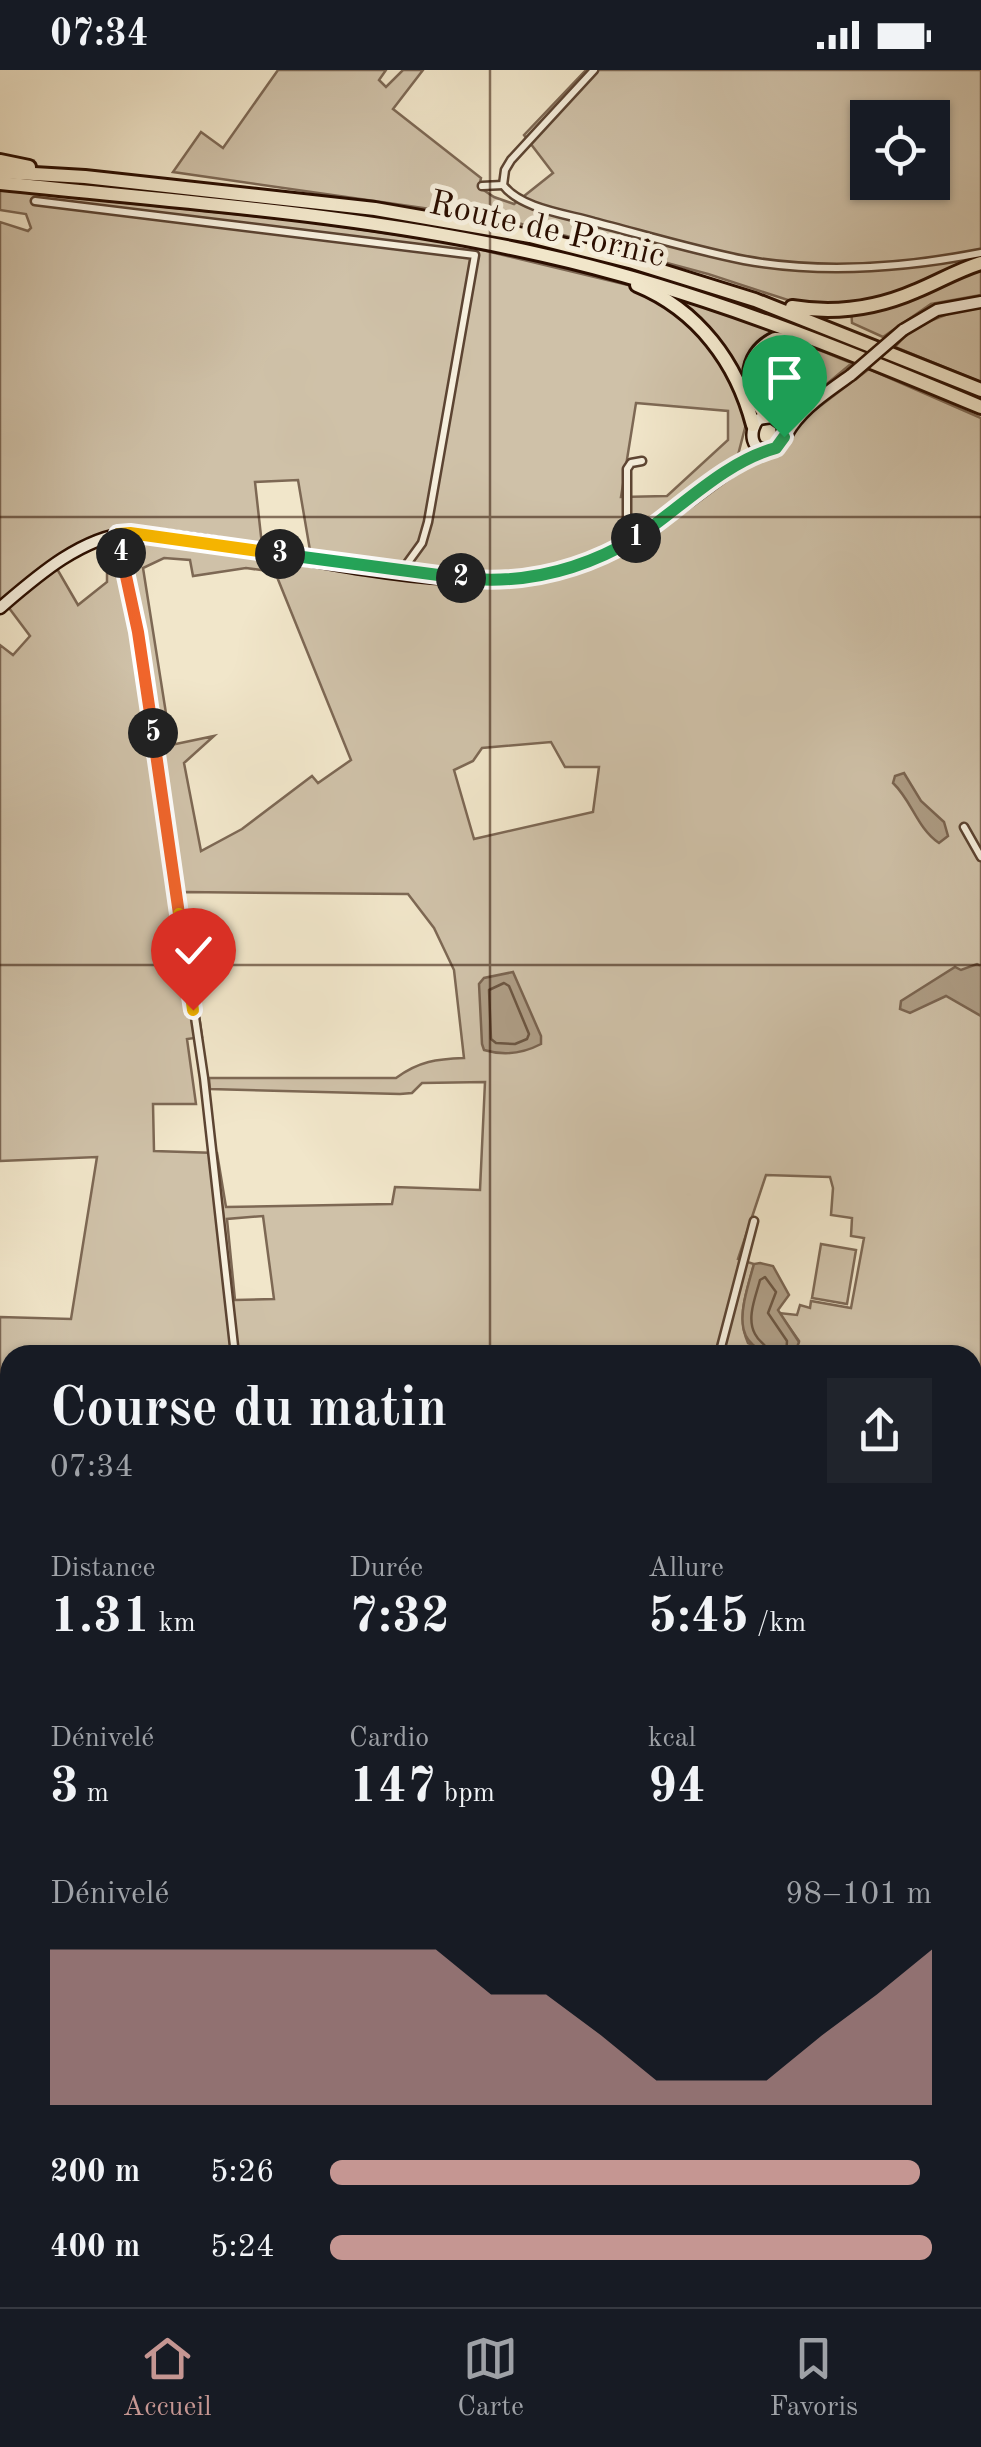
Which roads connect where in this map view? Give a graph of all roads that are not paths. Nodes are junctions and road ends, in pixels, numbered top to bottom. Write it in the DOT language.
graph roads {
  1 [pos="594,70"];
  2 [pos="0,161"];
  3 [pos="0,172"];
  4 [pos="85,177"];
  5 [pos="0,183"];
  6 [pos="504,185"];
  7 [pos="482,186"];
  8 [pos="35,201"];
  9 [pos="981,253"];
  10 [pos="981,263"];
  11 [pos="613,272"];
  12 [pos="756,300"];
  13 [pos="981,302"];
  14 [pos="860,357"];
  15 [pos="981,390"];
  16 [pos="812,405"];
  17 [pos="981,406"];
  18 [pos="772,417"];
  19 [pos="752,431"];
  20 [pos="784,437"];
  21 [pos="762,449"];
  22 [pos="642,461"];
  23 [pos="734,466"];
  24 [pos="118,534"];
  25 [pos="627,544"];
  26 [pos="401,572"];
  27 [pos="0,608"];
  28 [pos="964,827"];
  29 [pos="981,856"];
  30 [pos="754,1221"];
  31 [pos="234,1345"];
  32 [pos="722,1345"];
  1 -- 6 [label="street"];
  2 -- 4 [label="highway"];
  3 -- 4 [label="highway"];
  4 -- 12 [label="highway, Route de Pornic"];
  5 -- 11 [label="highway, Route de Pornic"];
  6 -- 7 [label="street"];
  6 -- 9 [label="street"];
  8 -- 26 [label="street"];
  10 -- 12 [label="highway"];
  11 -- 14 [label="highway, Route de Pornic"];
  11 -- 19 [label="highway"];
  12 -- 15 [label="highway, Route de Pornic"];
  13 -- 16 [label="street, bridge"];
  14 -- 17 [label="highway, Route de Pornic"];
  14 -- 18 [label="highway"];
  16 -- 18 [label="street"];
  16 -- 20 [label="street"];
  18 -- 19 [label="street"];
  18 -- 20 [label="street"];
  19 -- 21 [label="street"];
  19 -- 23 [label="street"];
  20 -- 21 [label="street"];
  21 -- 23 [label="street"];
  22 -- 25 [label="street"];
  23 -- 25 [label="street"];
  24 -- 26 [label="street"];
  24 -- 27 [label="street"];
  24 -- 31 [label="street"];
  25 -- 26 [label="street"];
  28 -- 29 [label="street"];
  30 -- 32 [label="street"];
}
